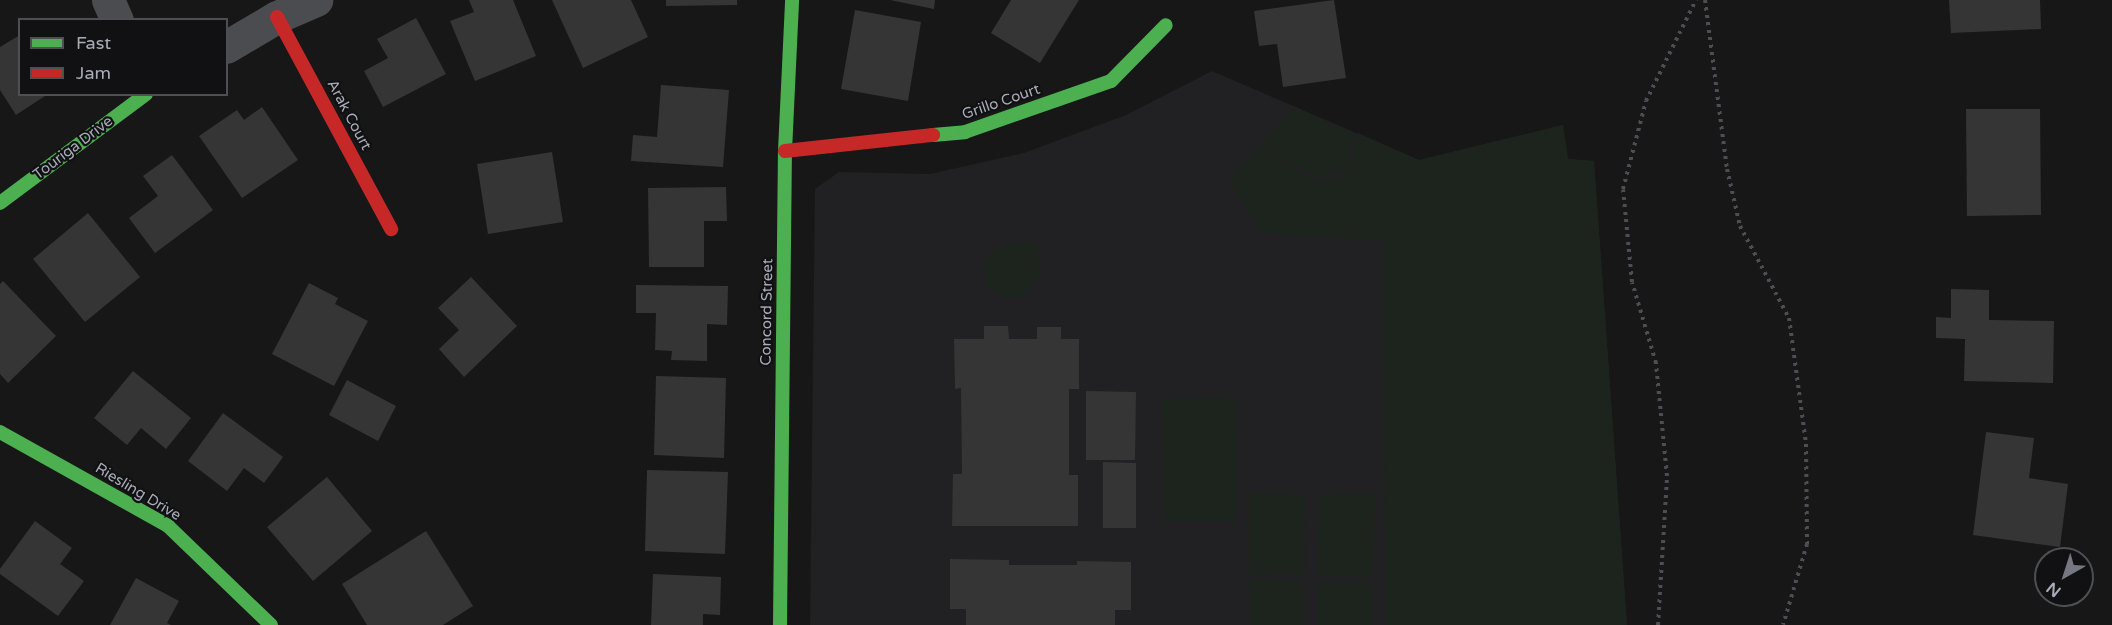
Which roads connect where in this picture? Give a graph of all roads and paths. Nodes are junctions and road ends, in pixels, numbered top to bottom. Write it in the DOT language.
graph roads {
  1 [pos="108,0"];
  2 [pos="316,0"];
  3 [pos="792,0"];
  4 [pos="1696,0"];
  5 [pos="1705,0"];
  6 [pos="277,17"];
  7 [pos="116,18"];
  8 [pos="1166,25"];
  9 [pos="228,46"];
  10 [pos="143,96"];
  11 [pos="785,152"];
  12 [pos="0,204"];
  13 [pos="391,229"];
  14 [pos="0,432"];
  15 [pos="271,625"];
  16 [pos="780,625"];
  17 [pos="1658,625"];
  18 [pos="1784,625"];
  1 -- 7 [label="street"];
  2 -- 6 [label="street"];
  3 -- 11 [label="street, Concord Street"];
  4 -- 17 [label="path"];
  5 -- 18 [label="path"];
  6 -- 9 [label="street"];
  6 -- 13 [label="street, Arak Court"];
  8 -- 11 [label="street, Grillo Court"];
  10 -- 12 [label="street, Touriga Drive"];
  11 -- 16 [label="street, Concord Street"];
  14 -- 15 [label="street, Riesling Drive"];
}
